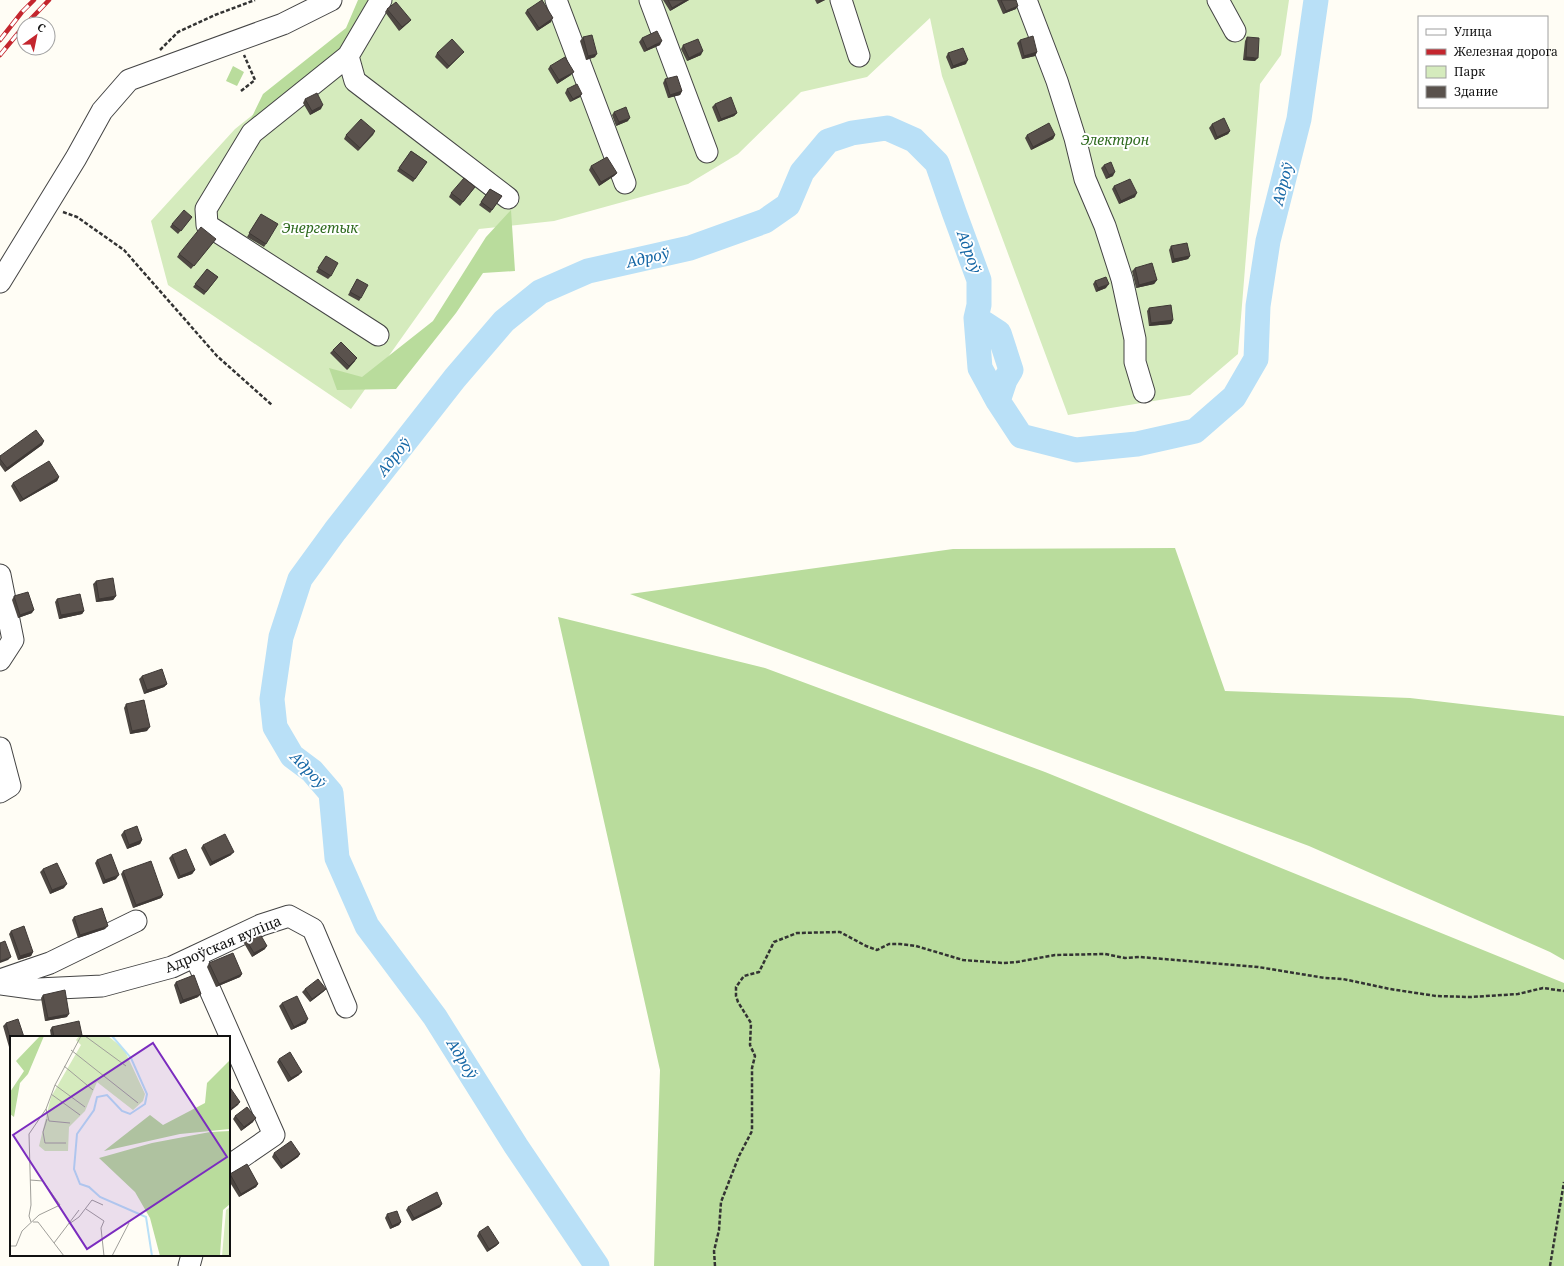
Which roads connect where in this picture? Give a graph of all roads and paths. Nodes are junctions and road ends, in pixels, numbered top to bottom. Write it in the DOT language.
graph roads {
  1 [pos="255,0"];
  2 [pos="331,0"];
  3 [pos="381,0"];
  4 [pos="556,0"];
  5 [pos="650,0"];
  6 [pos="841,0"];
  7 [pos="1026,0"];
  8 [pos="1218,0"];
  9 [pos="1235,31"];
  10 [pos="238,40"];
  11 [pos="156,54"];
  12 [pos="348,56"];
  13 [pos="859,56"];
  14 [pos="241,91"];
  15 [pos="707,152"];
  16 [pos="625,183"];
  17 [pos="508,198"];
  18 [pos="46,206"];
  19 [pos="0,282"];
  20 [pos="378,335"];
  21 [pos="1144,392"];
  22 [pos="272,405"];
  23 [pos="0,575"];
  24 [pos="0,660"];
  25 [pos="0,748"];
  26 [pos="0,792"];
  27 [pos="136,921"];
  28 [pos="195,956"];
  29 [pos="0,980"];
  30 [pos="0,984"];
  31 [pos="1564,991"];
  32 [pos="346,1007"];
  33 [pos="230,1165"];
  34 [pos="1564,1182"];
  35 [pos="192,1256"];
  36 [pos="189,1266"];
  37 [pos="715,1266"];
  38 [pos="1550,1266"];
  1 -- 11 [label="path"];
  2 -- 10 [label="street"];
  3 -- 12 [label="street"];
  4 -- 16 [label="street"];
  5 -- 15 [label="street"];
  6 -- 13 [label="street"];
  7 -- 21 [label="street"];
  8 -- 9 [label="street"];
  10 -- 14 [label="path"];
  10 -- 18 [label="street"];
  12 -- 17 [label="street"];
  12 -- 20 [label="street"];
  18 -- 19 [label="street"];
  18 -- 22 [label="path"];
  23 -- 24 [label="street"];
  25 -- 26 [label="street"];
  27 -- 29 [label="street"];
  28 -- 30 [label="street, Адроўская вуліца"];
  28 -- 32 [label="street, Адроўская вуліца"];
  28 -- 33 [label="street"];
  31 -- 37 [label="path"];
  34 -- 38 [label="path"];
  35 -- 36 [label="street"];
}
